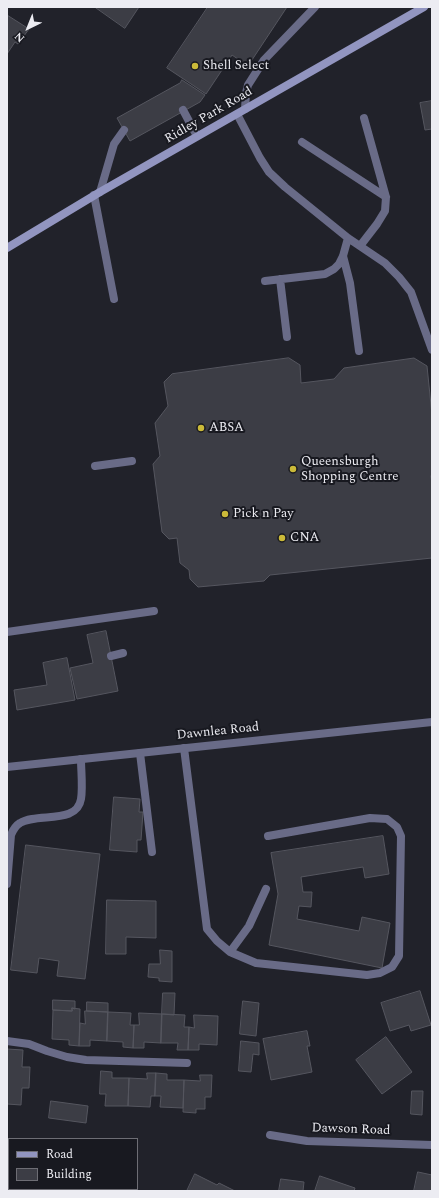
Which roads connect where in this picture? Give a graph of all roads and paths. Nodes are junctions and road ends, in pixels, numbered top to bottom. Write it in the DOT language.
graph roads {
  1 [pos="315,7"];
  2 [pos="424,7"];
  3 [pos="416,9"];
  4 [pos="183,110"];
  5 [pos="241,112"];
  6 [pos="364,118"];
  7 [pos="124,130"];
  8 [pos="197,136"];
  9 [pos="302,142"];
  10 [pos="97,194"];
  11 [pos="386,198"];
  12 [pos="348,238"];
  13 [pos="360,246"];
  14 [pos="7,248"];
  15 [pos="343,256"];
  16 [pos="280,279"];
  17 [pos="265,281"];
  18 [pos="114,299"];
  19 [pos="287,337"];
  20 [pos="432,350"];
  21 [pos="359,351"];
  22 [pos="132,461"];
  23 [pos="95,466"];
  24 [pos="154,611"];
  25 [pos="7,632"];
  26 [pos="123,653"];
  27 [pos="111,656"];
  28 [pos="432,722"];
  29 [pos="184,748"];
  30 [pos="140,753"];
  31 [pos="82,759"];
  32 [pos="7,767"];
  33 [pos="268,836"];
  34 [pos="152,852"];
  35 [pos="7,884"];
  36 [pos="266,889"];
  37 [pos="230,952"];
  38 [pos="7,1041"];
  39 [pos="187,1063"];
  40 [pos="270,1135"];
  41 [pos="432,1145"];
  1 -- 5 [label="street"];
  2 -- 3 [label="street, Ridley Park Road"];
  3 -- 5 [label="street, Ridley Park Road"];
  4 -- 8 [label="street"];
  5 -- 8 [label="street, Ridley Park Road"];
  5 -- 12 [label="street"];
  6 -- 11 [label="street"];
  7 -- 10 [label="street"];
  8 -- 10 [label="street, Ridley Park Road"];
  9 -- 11 [label="street"];
  10 -- 14 [label="street, Ridley Park Road"];
  10 -- 18 [label="street"];
  11 -- 13 [label="street"];
  12 -- 13 [label="street"];
  12 -- 15 [label="street"];
  13 -- 20 [label="street"];
  15 -- 16 [label="street"];
  15 -- 21 [label="street"];
  16 -- 17 [label="street"];
  16 -- 19 [label="street"];
  22 -- 23 [label="street"];
  24 -- 25 [label="street"];
  26 -- 27 [label="street"];
  28 -- 29 [label="street, Dawnlea Road"];
  29 -- 30 [label="street, Dawnlea Road"];
  29 -- 37 [label="street"];
  30 -- 31 [label="street, Dawnlea Road"];
  30 -- 34 [label="street"];
  31 -- 32 [label="street, Dawnlea Road"];
  31 -- 35 [label="street"];
  33 -- 37 [label="street"];
  36 -- 37 [label="street"];
  38 -- 39 [label="street"];
  40 -- 41 [label="street, Dawson Road"];
}
